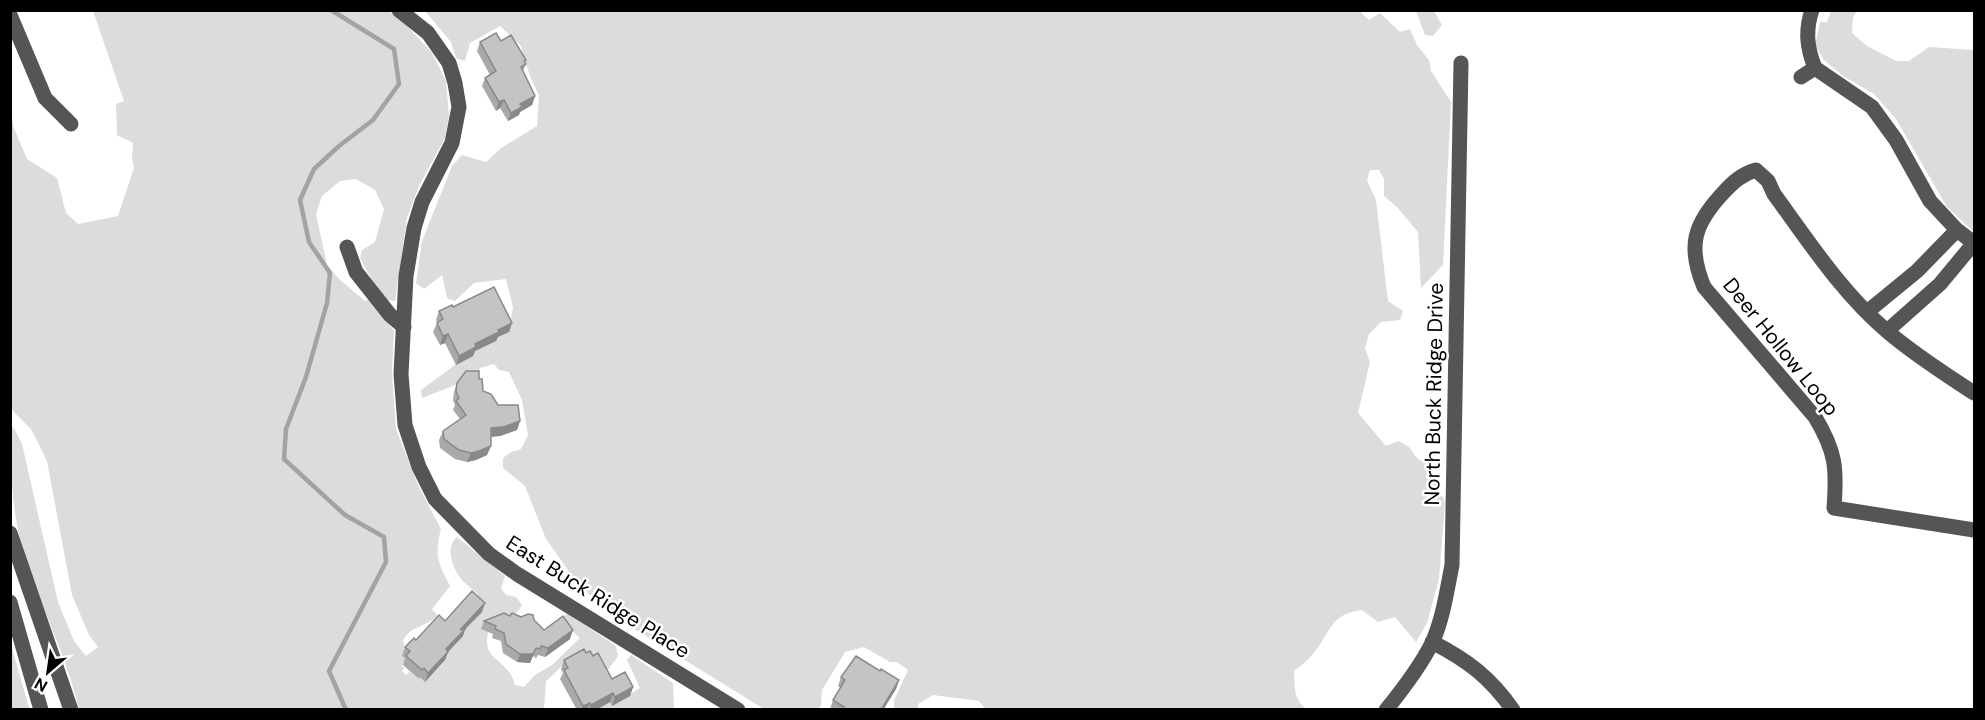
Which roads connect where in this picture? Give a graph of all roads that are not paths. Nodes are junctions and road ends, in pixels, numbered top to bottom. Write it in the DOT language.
graph roads {
  1 [pos="399,10"];
  2 [pos="1812,10"];
  3 [pos="10,15"];
  4 [pos="1461,63"];
  5 [pos="1815,68"];
  6 [pos="1801,77"];
  7 [pos="70,124"];
  8 [pos="1957,230"];
  9 [pos="1974,243"];
  10 [pos="346,247"];
  11 [pos="1867,312"];
  12 [pos="404,327"];
  13 [pos="1887,331"];
  14 [pos="1974,393"];
  15 [pos="1974,530"];
  16 [pos="10,533"];
  17 [pos="10,602"];
  18 [pos="1432,642"];
  19 [pos="41,710"];
  20 [pos="71,710"];
  21 [pos="738,710"];
  22 [pos="1386,710"];
  23 [pos="1513,710"];
  1 -- 12 [label="street, East Buck Ridge Place"];
  2 -- 5 [label="street"];
  3 -- 7 [label="street"];
  4 -- 18 [label="street, North Buck Ridge Drive"];
  5 -- 6 [label="street"];
  5 -- 8 [label="street"];
  8 -- 9 [label="street"];
  8 -- 11 [label="street"];
  9 -- 13 [label="street"];
  10 -- 12 [label="street"];
  11 -- 13 [label="street"];
  11 -- 15 [label="street, Deer Hollow Loop"];
  12 -- 21 [label="street, East Buck Ridge Place"];
  13 -- 14 [label="street"];
  16 -- 20 [label="street"];
  17 -- 19 [label="street"];
  18 -- 22 [label="street, North Buck Ridge Drive"];
  18 -- 23 [label="street"];
}
